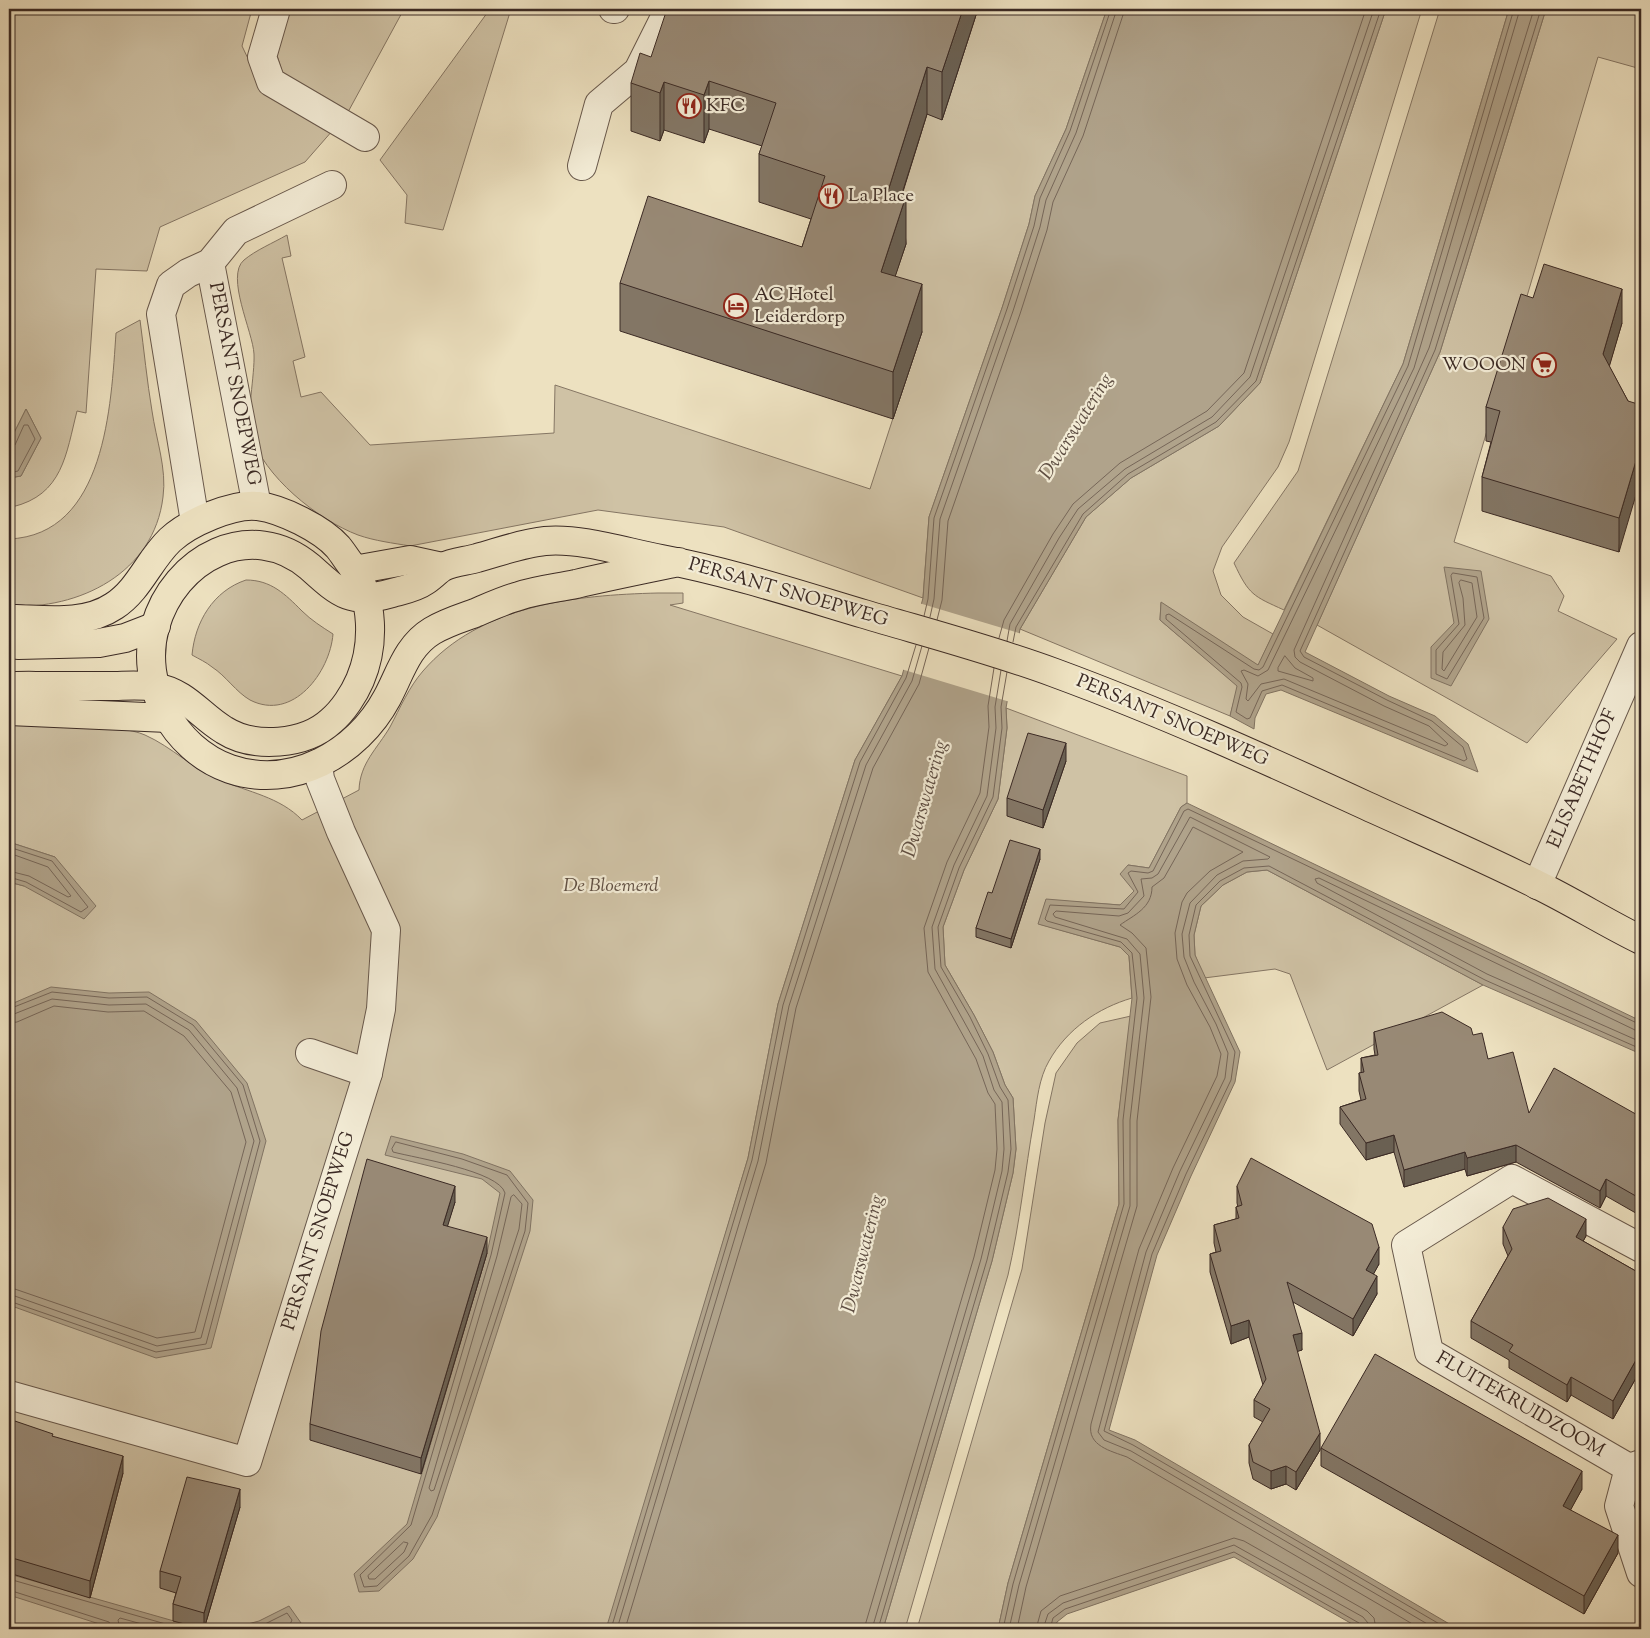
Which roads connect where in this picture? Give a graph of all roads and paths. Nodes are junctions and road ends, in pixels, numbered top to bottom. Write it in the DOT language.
graph roads {
  1 [pos="276,9"];
  2 [pos="668,9"];
  3 [pos="365,137"];
  4 [pos="582,166"];
  5 [pos="332,185"];
  6 [pos="210,263"];
  7 [pos="257,506"];
  8 [pos="196,522"];
  9 [pos="203,560"];
  10 [pos="679,562"];
  11 [pos="442,568"];
  12 [pos="354,570"];
  13 [pos="365,600"];
  14 [pos="9,622"];
  15 [pos="156,626"];
  16 [pos="9,641"];
  17 [pos="1641,646"];
  18 [pos="9,687"];
  19 [pos="155,687"];
  20 [pos="9,711"];
  21 [pos="168,718"];
  22 [pos="315,732"];
  23 [pos="318,764"];
  24 [pos="1538,885"];
  25 [pos="1641,940"];
  26 [pos="310,1053"];
  27 [pos="368,1073"];
  28 [pos="1641,1248"];
  29 [pos="9,1395"];
  30 [pos="1635,1466"];
  31 [pos="1641,1573"];
  1 -- 3 [label="street"];
  2 -- 4 [label="street"];
  5 -- 6 [label="street, PERSANT SNOEPWEG"];
  6 -- 7 [label="street, PERSANT SNOEPWEG"];
  6 -- 8 [label="street, PERSANT SNOEPWEG"];
  7 -- 8 [label="main road"];
  7 -- 12 [label="main road"];
  8 -- 9 [label="main road"];
  8 -- 14 [label="main road"];
  9 -- 13 [label="main road"];
  9 -- 15 [label="main road"];
  10 -- 11 [label="main road, PERSANT SNOEPWEG"];
  10 -- 23 [label="main road, PERSANT SNOEPWEG"];
  10 -- 24 [label="main road, PERSANT SNOEPWEG"];
  11 -- 12 [label="main road, PERSANT SNOEPWEG"];
  11 -- 13 [label="main road, PERSANT SNOEPWEG"];
  12 -- 13 [label="main road"];
  13 -- 22 [label="main road"];
  15 -- 16 [label="main road"];
  15 -- 19 [label="main road"];
  17 -- 24 [label="street, ELISABETHHOF"];
  18 -- 19 [label="main road"];
  19 -- 21 [label="main road"];
  19 -- 22 [label="main road"];
  20 -- 21 [label="main road"];
  21 -- 23 [label="main road"];
  22 -- 23 [label="main road"];
  23 -- 27 [label="street, PERSANT SNOEPWEG"];
  24 -- 25 [label="main road, PERSANT SNOEPWEG"];
  26 -- 27 [label="street"];
  27 -- 29 [label="street, PERSANT SNOEPWEG"];
  28 -- 30 [label="street, FLUITEKRUIDZOOM"];
  30 -- 31 [label="street, FLUITEKRUIDZOOM"];
}
